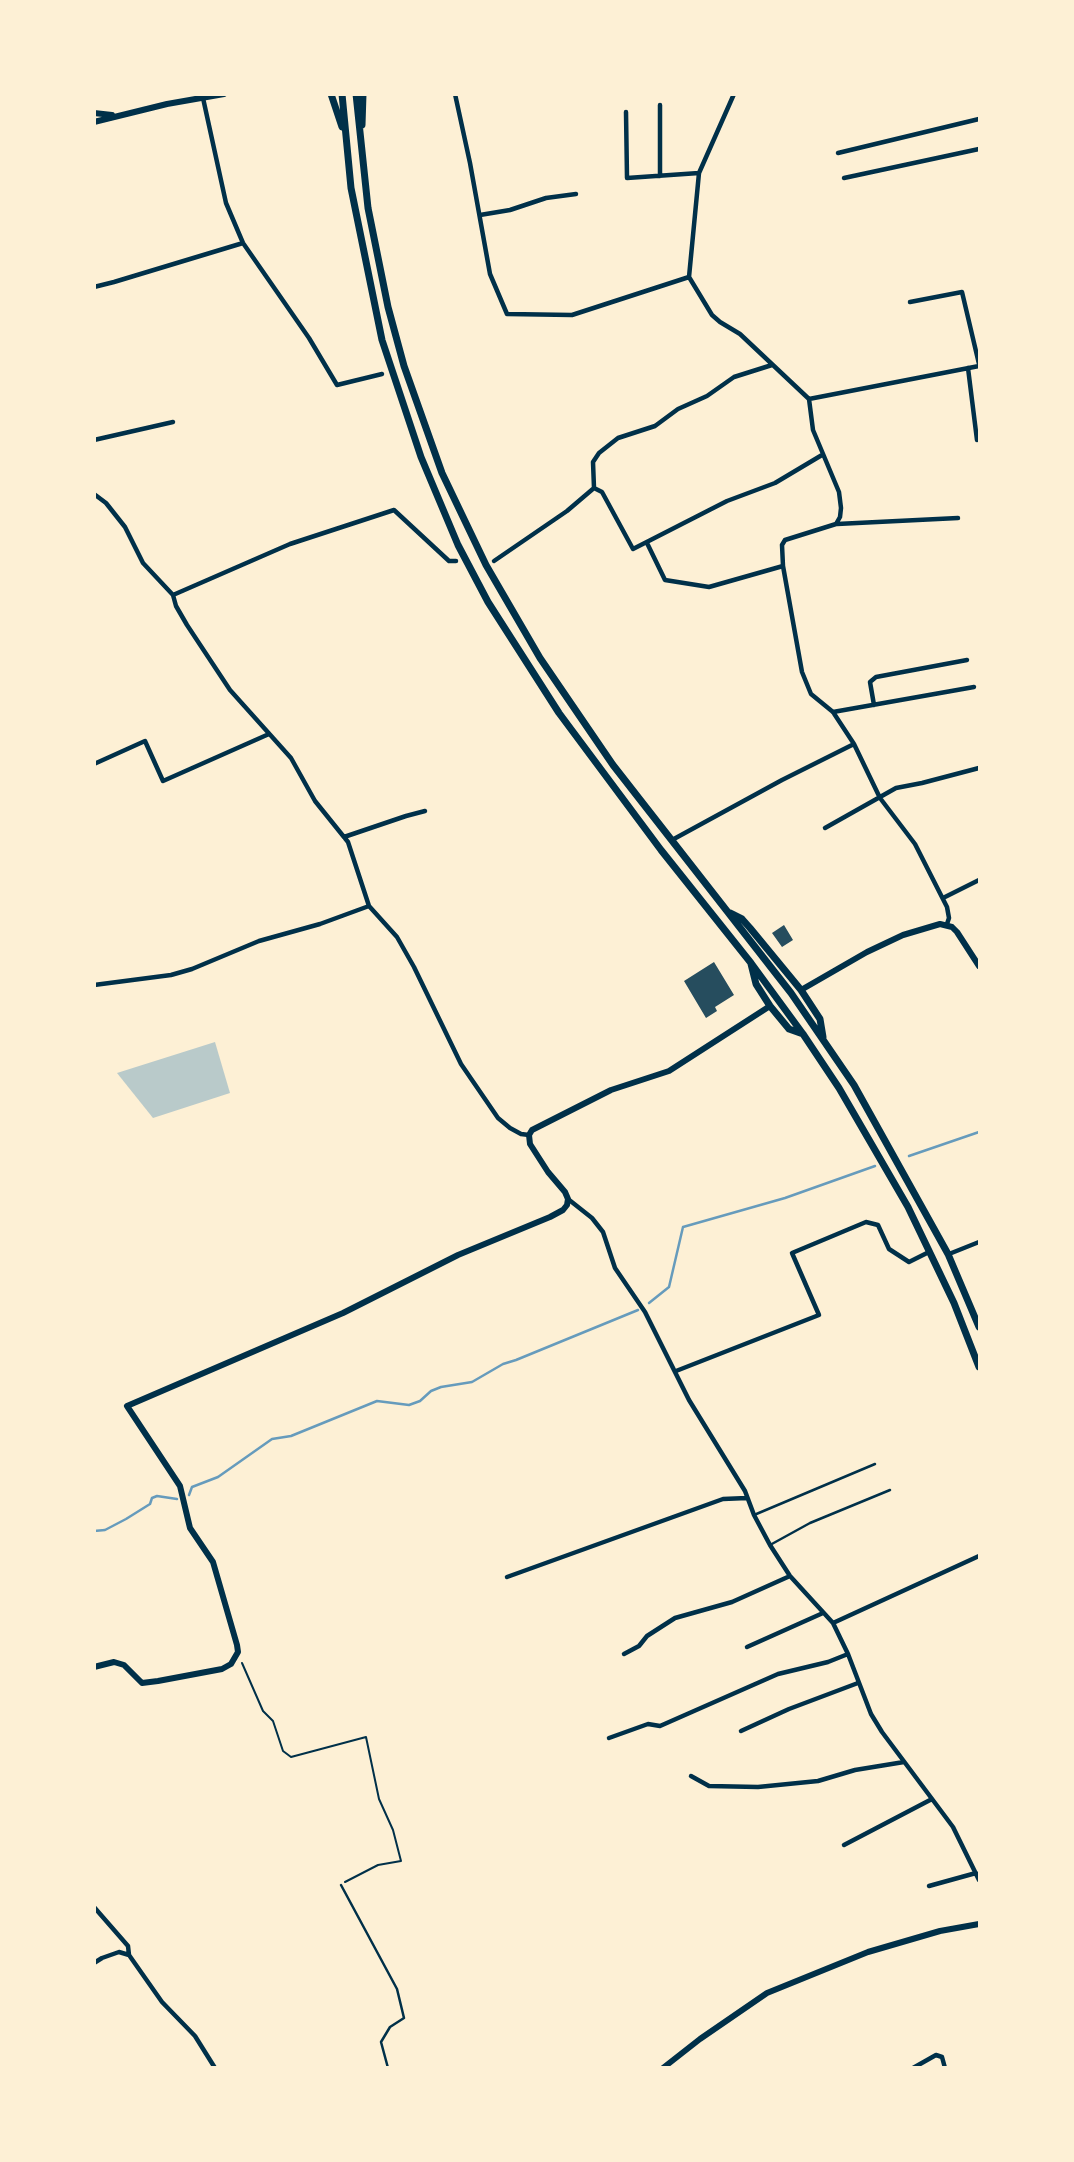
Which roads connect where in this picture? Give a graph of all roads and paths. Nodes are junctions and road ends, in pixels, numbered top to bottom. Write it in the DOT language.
graph roads {
  1 [pos="224,94"];
  2 [pos="331,94"];
  3 [pos="342,94"];
  4 [pos="356,94"];
  5 [pos="363,94"];
  6 [pos="454,94"];
  7 [pos="734,94"];
  8 [pos="203,98"];
  9 [pos="660,105"];
  10 [pos="626,112"];
  11 [pos="94,113"];
  12 [pos="117,115"];
  13 [pos="979,120"];
  14 [pos="94,122"];
  15 [pos="344,132"];
  16 [pos="359,139"];
  17 [pos="979,149"];
  18 [pos="838,153"];
  19 [pos="699,173"];
  20 [pos="660,176"];
  21 [pos="844,178"];
  22 [pos="576,194"];
  23 [pos="480,215"];
  24 [pos="243,243"];
  25 [pos="689,277"];
  26 [pos="94,286"];
  27 [pos="910,302"];
  28 [pos="773,364"];
  29 [pos="979,365"];
  30 [pos="968,368"];
  31 [pos="382,374"];
  32 [pos="809,399"];
  33 [pos="173,422"];
  34 [pos="94,440"];
  35 [pos="977,440"];
  36 [pos="822,455"];
  37 [pos="594,488"];
  38 [pos="94,494"];
  39 [pos="958,518"];
  40 [pos="836,524"];
  41 [pos="647,542"];
  42 [pos="456,561"];
  43 [pos="494,561"];
  44 [pos="783,566"];
  45 [pos="173,595"];
  46 [pos="967,660"];
  47 [pos="974,687"];
  48 [pos="874,705"];
  49 [pos="834,712"];
  50 [pos="269,734"];
  51 [pos="854,744"];
  52 [pos="94,764"];
  53 [pos="979,768"];
  54 [pos="880,799"];
  55 [pos="425,811"];
  56 [pos="825,828"];
  57 [pos="344,837"];
  58 [pos="671,840"];
  59 [pos="979,880"];
  60 [pos="943,898"];
  61 [pos="369,906"];
  62 [pos="728,912"];
  63 [pos="947,924"];
  64 [pos="751,963"];
  65 [pos="979,966"];
  66 [pos="94,985"];
  67 [pos="801,990"];
  68 [pos="770,1006"];
  69 [pos="803,1034"];
  70 [pos="823,1038"];
  71 [pos="529,1135"];
  72 [pos="568,1199"];
  73 [pos="979,1242"];
  74 [pos="930,1251"];
  75 [pos="948,1254"];
  76 [pos="979,1327"];
  77 [pos="979,1367"];
  78 [pos="676,1371"];
  79 [pos="875,1464"];
  80 [pos="890,1490"];
  81 [pos="747,1498"];
  82 [pos="754,1515"];
  83 [pos="770,1545"];
  84 [pos="979,1556"];
  85 [pos="790,1576"];
  86 [pos="507,1577"];
  87 [pos="823,1613"];
  88 [pos="833,1623"];
  89 [pos="747,1647"];
  90 [pos="238,1652"];
  91 [pos="624,1654"];
  92 [pos="848,1654"];
  93 [pos="94,1667"];
  94 [pos="858,1683"];
  95 [pos="741,1731"];
  96 [pos="609,1738"];
  97 [pos="904,1762"];
  98 [pos="691,1776"];
  99 [pos="932,1799"];
  100 [pos="844,1845"];
  101 [pos="976,1873"];
  102 [pos="979,1880"];
  103 [pos="341,1885"];
  104 [pos="929,1886"];
  105 [pos="94,1907"];
  106 [pos="979,1924"];
  107 [pos="130,1955"];
  108 [pos="94,1963"];
  109 [pos="215,2067"];
  110 [pos="388,2067"];
  111 [pos="663,2067"];
  112 [pos="913,2067"];
  113 [pos="945,2067"];
  1 -- 8 [label="street"];
  2 -- 15 [label="main road"];
  3 -- 15 [label="main road"];
  4 -- 16 [label="main road"];
  5 -- 16 [label="main road"];
  6 -- 23 [label="street"];
  7 -- 19 [label="street"];
  8 -- 12 [label="street"];
  8 -- 24 [label="street"];
  9 -- 20 [label="street"];
  10 -- 20 [label="street"];
  11 -- 12 [label="street"];
  12 -- 14 [label="street"];
  13 -- 18 [label="street"];
  15 -- 64 [label="main road"];
  16 -- 58 [label="main road"];
  17 -- 21 [label="street"];
  19 -- 20 [label="street"];
  19 -- 25 [label="street"];
  22 -- 23 [label="street"];
  23 -- 25 [label="street"];
  24 -- 26 [label="street"];
  24 -- 31 [label="street"];
  25 -- 28 [label="street"];
  27 -- 29 [label="street"];
  28 -- 32 [label="street"];
  28 -- 37 [label="street"];
  29 -- 30 [label="street"];
  30 -- 32 [label="street"];
  30 -- 35 [label="street"];
  32 -- 36 [label="street"];
  33 -- 34 [label="street"];
  36 -- 40 [label="street"];
  36 -- 41 [label="street"];
  37 -- 41 [label="street"];
  37 -- 43 [label="street"];
  38 -- 45 [label="street"];
  39 -- 40 [label="street"];
  40 -- 44 [label="street"];
  41 -- 44 [label="street"];
  42 -- 45 [label="street"];
  44 -- 49 [label="street"];
  45 -- 50 [label="street"];
  46 -- 48 [label="street"];
  47 -- 48 [label="street"];
  48 -- 49 [label="street"];
  49 -- 51 [label="street"];
  50 -- 52 [label="street"];
  50 -- 57 [label="street"];
  51 -- 54 [label="street"];
  51 -- 58 [label="street"];
  53 -- 54 [label="street"];
  54 -- 56 [label="street"];
  54 -- 60 [label="street"];
  55 -- 57 [label="street"];
  57 -- 61 [label="street"];
  58 -- 62 [label="main road"];
  59 -- 60 [label="street"];
  60 -- 63 [label="street"];
  61 -- 66 [label="street"];
  61 -- 71 [label="street"];
  62 -- 67 [label="main road"];
  62 -- 70 [label="main road"];
  63 -- 65 [label="street"];
  63 -- 67 [label="street"];
  64 -- 68 [label="main road"];
  64 -- 69 [label="main road"];
  67 -- 70 [label="main road"];
  68 -- 69 [label="main road"];
  68 -- 71 [label="street"];
  69 -- 74 [label="main road"];
  70 -- 75 [label="main road"];
  71 -- 72 [label="street"];
  72 -- 78 [label="street"];
  72 -- 90 [label="street"];
  73 -- 75 [label="street"];
  74 -- 77 [label="main road"];
  74 -- 78 [label="street"];
  75 -- 76 [label="main road"];
  78 -- 81 [label="street"];
  79 -- 82 [label="lane"];
  80 -- 83 [label="lane"];
  81 -- 82 [label="street"];
  81 -- 86 [label="street"];
  82 -- 83 [label="street"];
  83 -- 85 [label="street"];
  84 -- 88 [label="street"];
  85 -- 87 [label="street"];
  85 -- 91 [label="street"];
  87 -- 88 [label="street"];
  87 -- 89 [label="street"];
  88 -- 92 [label="street"];
  90 -- 93 [label="street"];
  90 -- 103 [label="path"];
  92 -- 94 [label="street"];
  92 -- 96 [label="street"];
  94 -- 95 [label="street"];
  94 -- 97 [label="street"];
  97 -- 98 [label="street"];
  97 -- 99 [label="street"];
  99 -- 100 [label="street"];
  99 -- 101 [label="street"];
  101 -- 102 [label="street"];
  101 -- 104 [label="street"];
  103 -- 110 [label="lane"];
  105 -- 107 [label="street"];
  106 -- 111 [label="street"];
  107 -- 108 [label="street"];
  107 -- 109 [label="street"];
  112 -- 113 [label="street"];
}
